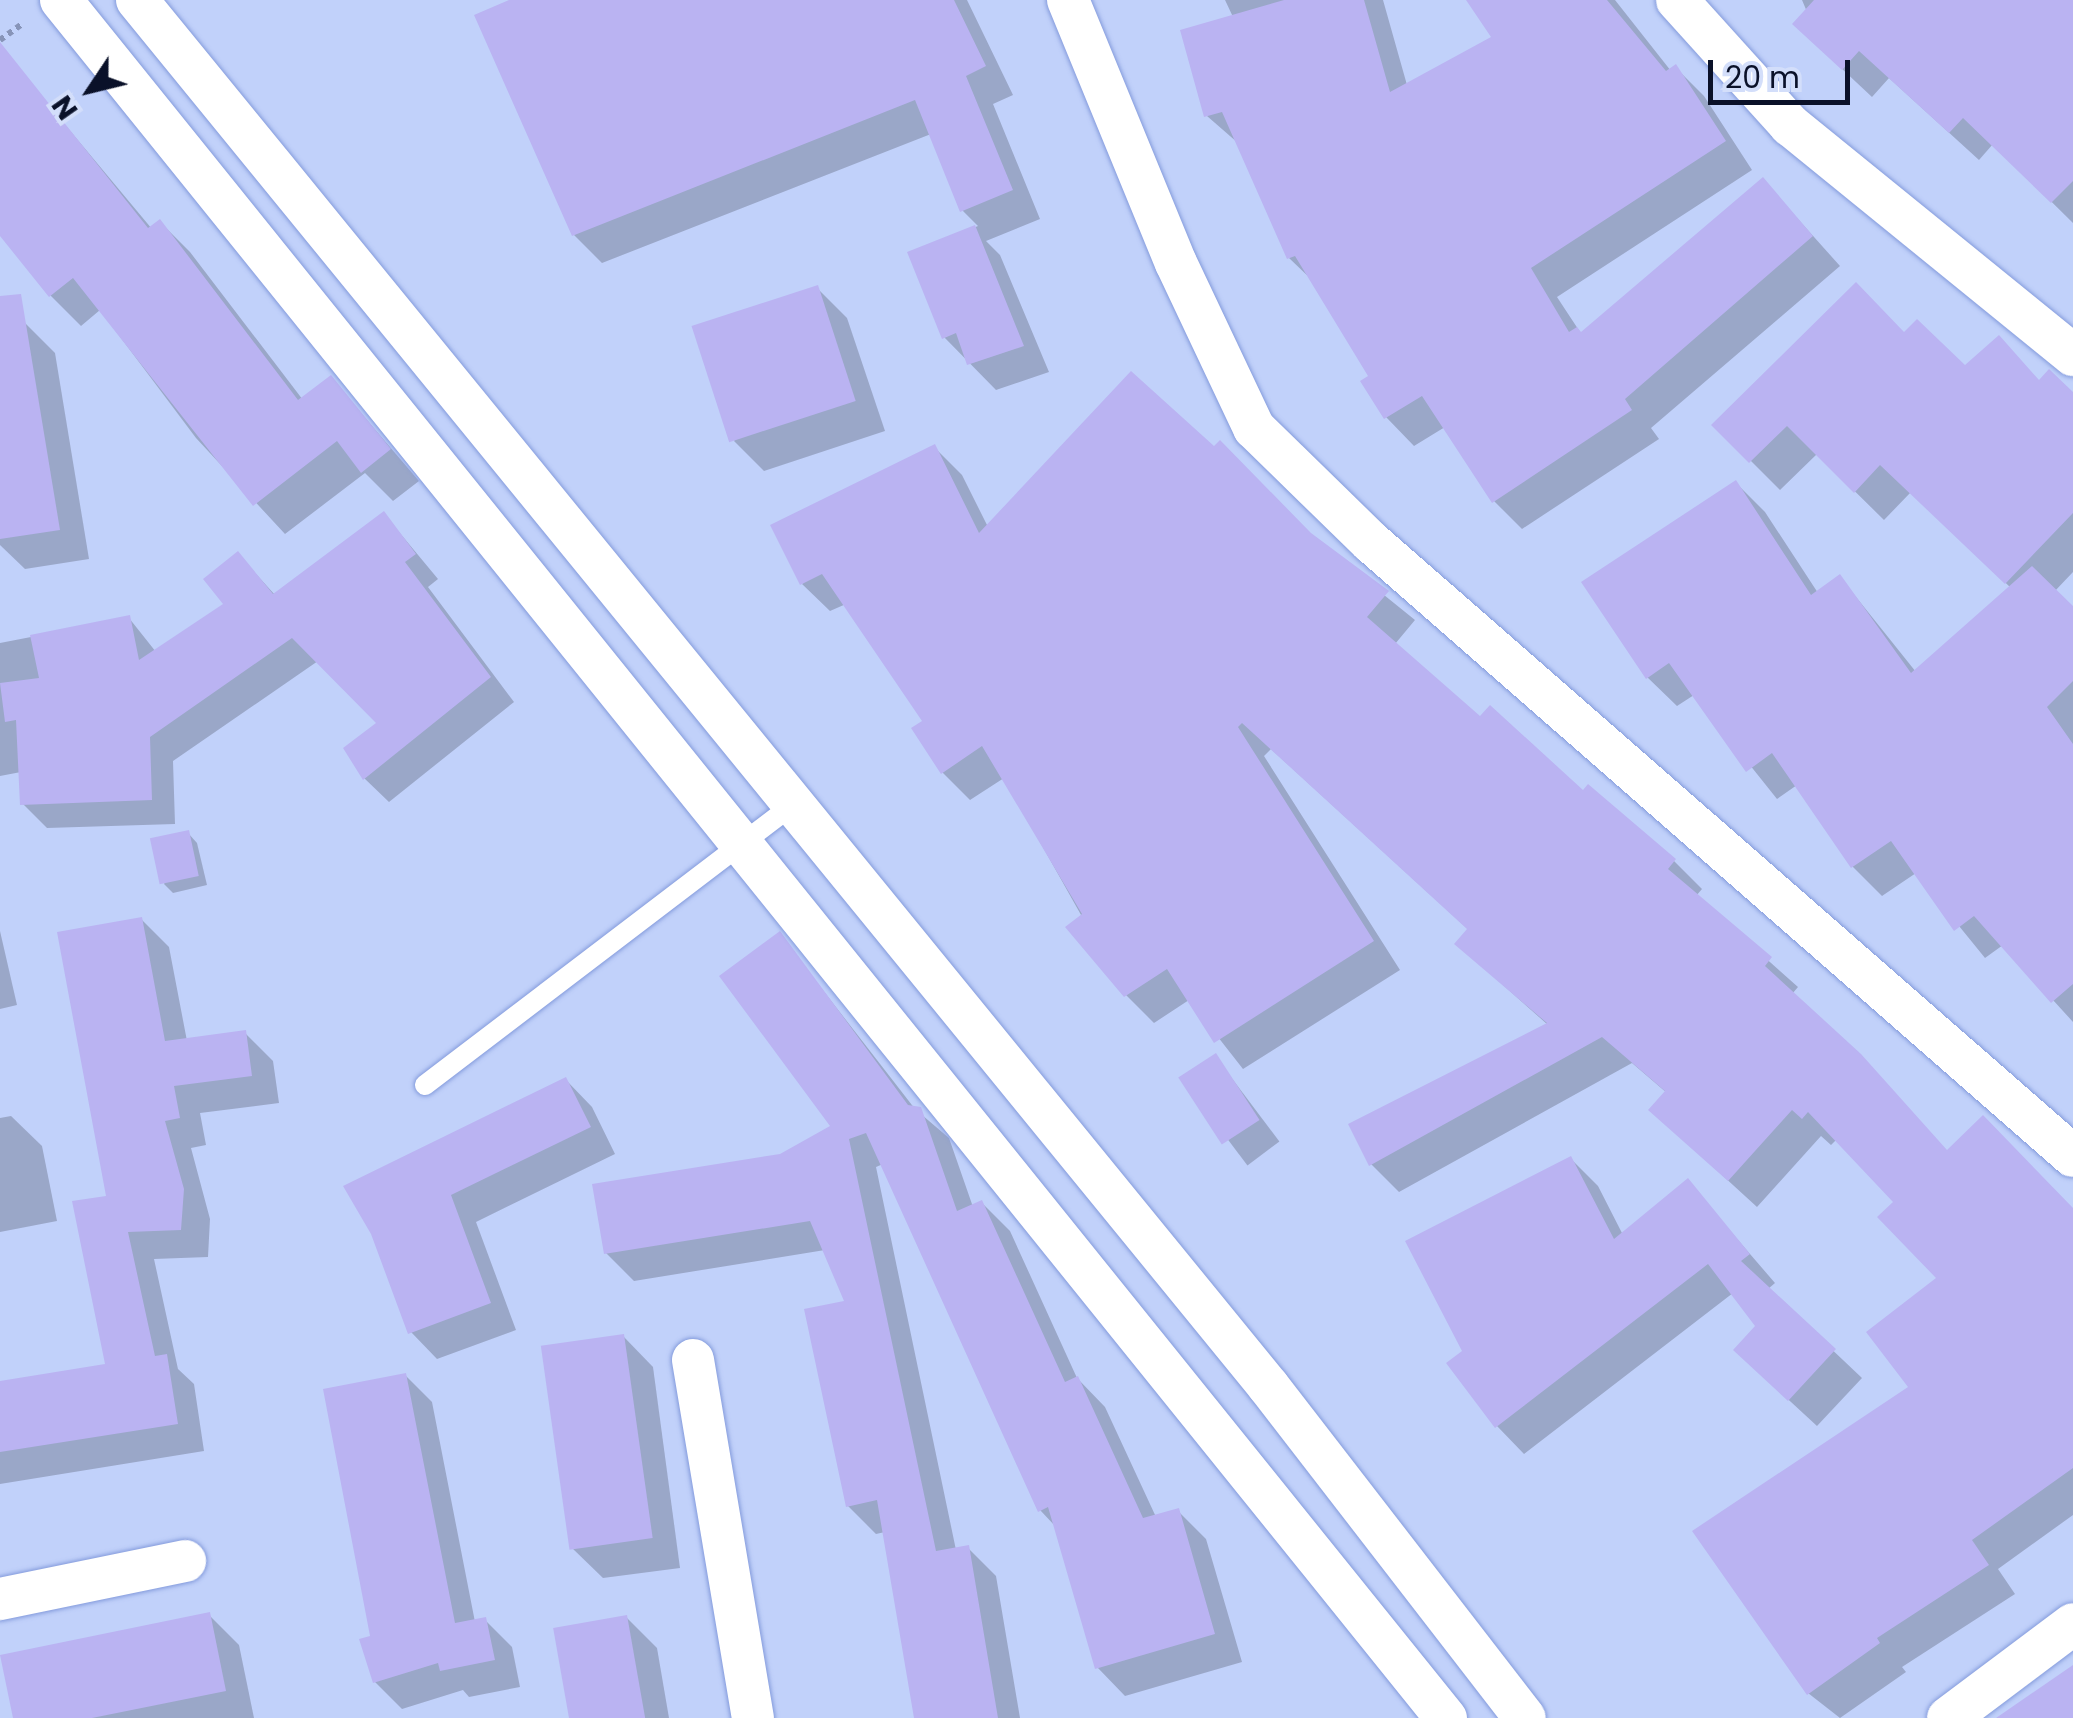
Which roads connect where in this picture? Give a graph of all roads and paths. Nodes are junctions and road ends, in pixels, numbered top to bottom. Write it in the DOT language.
graph roads {
  1 [pos="61,0"];
  2 [pos="136,0"];
  3 [pos="1068,0"];
  4 [pos="1677,0"];
  5 [pos="2073,355"];
  6 [pos="793,805"];
  7 [pos="746,842"];
  8 [pos="918,957"];
  9 [pos="869,997"];
  10 [pos="424,1085"];
  11 [pos="2073,1156"];
  12 [pos="693,1360"];
  13 [pos="185,1561"];
  14 [pos="0,1599"];
  15 [pos="2073,1624"];
  16 [pos="753,1718"];
  17 [pos="1446,1718"];
  18 [pos="1526,1718"];
  19 [pos="1948,1718"];
  1 -- 7 [label="street"];
  2 -- 6 [label="street"];
  3 -- 11 [label="street"];
  4 -- 5 [label="street"];
  6 -- 7 [label="lane"];
  6 -- 8 [label="street"];
  7 -- 9 [label="street"];
  7 -- 10 [label="lane"];
  8 -- 9 [label="street"];
  8 -- 18 [label="street"];
  9 -- 17 [label="street"];
  12 -- 16 [label="street"];
  13 -- 14 [label="street"];
  15 -- 19 [label="street"];
}
